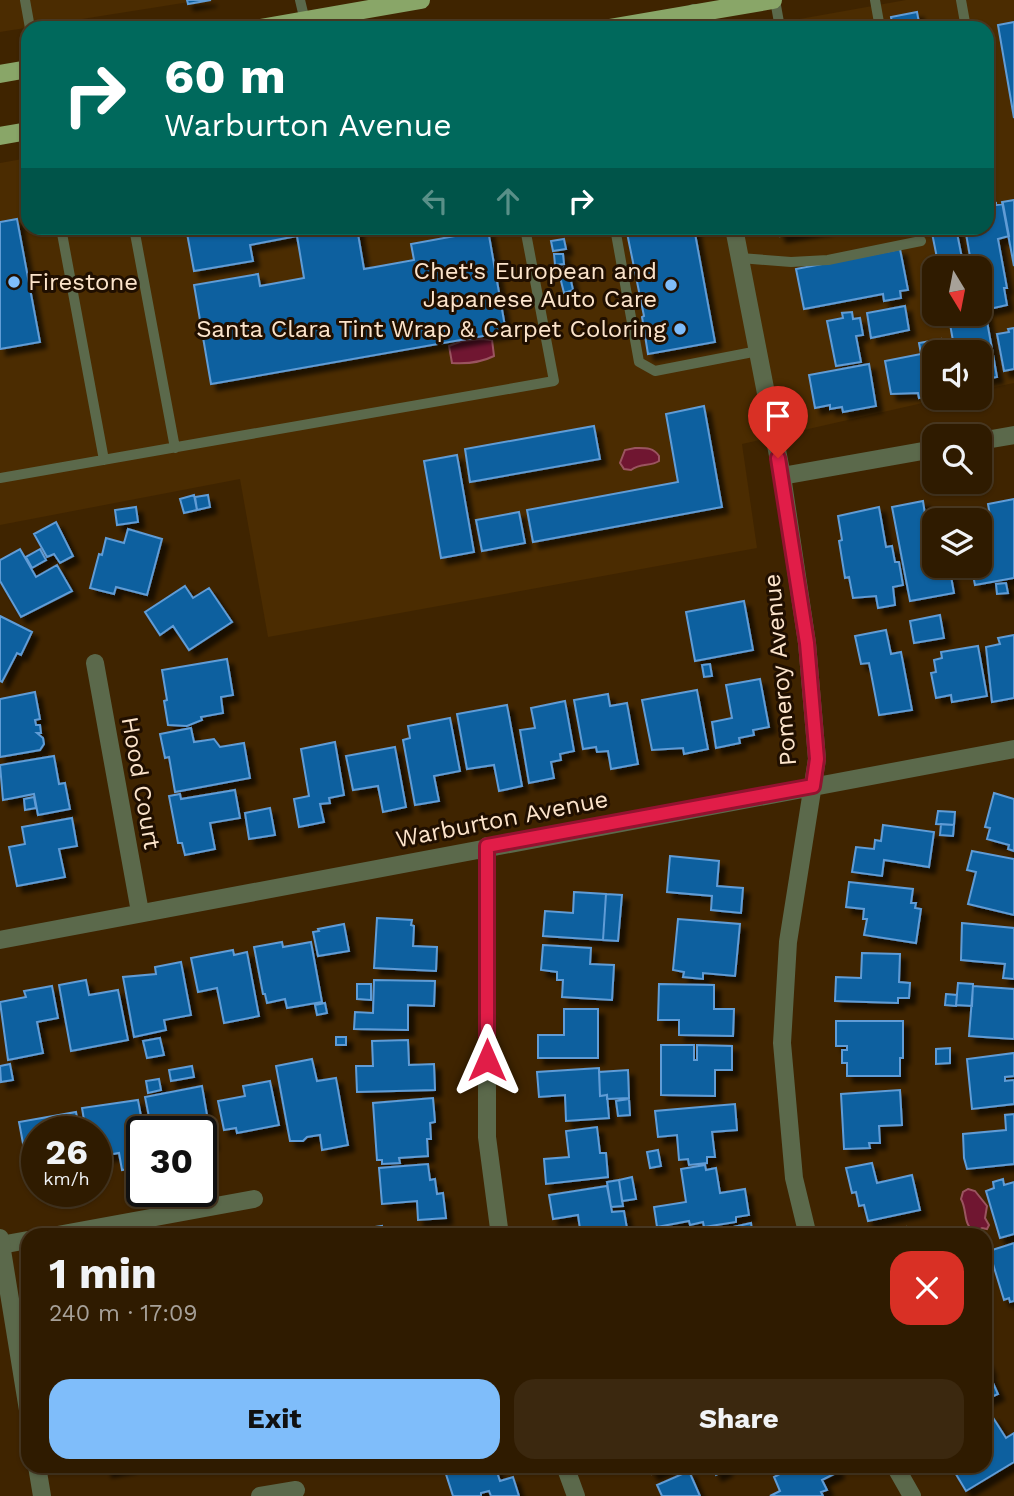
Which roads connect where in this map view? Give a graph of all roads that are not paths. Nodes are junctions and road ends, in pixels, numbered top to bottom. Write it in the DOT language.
graph roads {
  1 [pos="25,0"];
  2 [pos="300,0"];
  3 [pos="421,0"];
  4 [pos="774,0"];
  5 [pos="875,0"];
  6 [pos="961,0"];
  7 [pos="693,14"];
  8 [pos="29,21"];
  9 [pos="305,21"];
  10 [pos="651,21"];
  11 [pos="778,21"];
  12 [pos="879,21"];
  13 [pos="965,21"];
  14 [pos="21,70"];
  15 [pos="0,74"];
  16 [pos="21,132"];
  17 [pos="0,136"];
  18 [pos="62,235"];
  19 [pos="135,235"];
  20 [pos="526,235"];
  21 [pos="616,235"];
  22 [pos="735,235"];
  23 [pos="921,241"];
  24 [pos="740,258"];
  25 [pos="758,351"];
  26 [pos="1014,435"];
  27 [pos="992,439"];
  28 [pos="175,448"];
  29 [pos="922,451"];
  30 [pos="104,460"];
  31 [pos="782,476"];
  32 [pos="0,478"];
  33 [pos="95,663"];
  34 [pos="1014,749"];
  35 [pos="813,786"];
  36 [pos="487,846"];
  37 [pos="140,912"];
  38 [pos="0,940"];
  39 [pos="254,1199"];
  40 [pos="96,1228"];
  41 [pos="499,1228"];
  42 [pos="806,1228"];
  43 [pos="21,1241"];
  44 [pos="1,1242"];
  45 [pos="21,1366"];
  46 [pos="38,1473"];
  47 [pos="568,1473"];
  48 [pos="899,1473"];
  49 [pos="296,1490"];
  50 [pos="42,1496"];
  51 [pos="260,1496"];
  52 [pos="576,1496"];
  53 [pos="912,1496"];
  1 -- 8 [label="lane"];
  2 -- 9 [label="lane"];
  3 -- 9 [label="main road"];
  4 -- 7 [label="main road"];
  4 -- 11 [label="lane"];
  5 -- 12 [label="lane"];
  6 -- 13 [label="lane"];
  7 -- 10 [label="main road"];
  14 -- 15 [label="main road"];
  16 -- 17 [label="main road"];
  18 -- 30 [label="lane"];
  19 -- 28 [label="lane"];
  20 -- 28 [label="lane"];
  21 -- 25 [label="lane"];
  22 -- 24 [label="street, Pomeroy Avenue"];
  23 -- 24 [label="lane"];
  24 -- 25 [label="street, Pomeroy Avenue"];
  25 -- 31 [label="street, Pomeroy Avenue"];
  26 -- 27 [label="street"];
  28 -- 30 [label="lane"];
  29 -- 31 [label="street"];
  30 -- 32 [label="lane"];
  31 -- 35 [label="street, Pomeroy Avenue"];
  33 -- 37 [label="street, Hood Court"];
  34 -- 35 [label="street, Warburton Avenue"];
  35 -- 36 [label="street, Warburton Avenue"];
  35 -- 42 [label="street, Pomeroy Avenue"];
  36 -- 37 [label="street, Warburton Avenue"];
  36 -- 41 [label="street"];
  37 -- 38 [label="street, Warburton Avenue"];
  39 -- 40 [label="street"];
  43 -- 44 [label="street"];
  44 -- 45 [label="street"];
  46 -- 50 [label="street"];
  47 -- 52 [label="street"];
  48 -- 53 [label="street"];
  49 -- 51 [label="street"];
}
